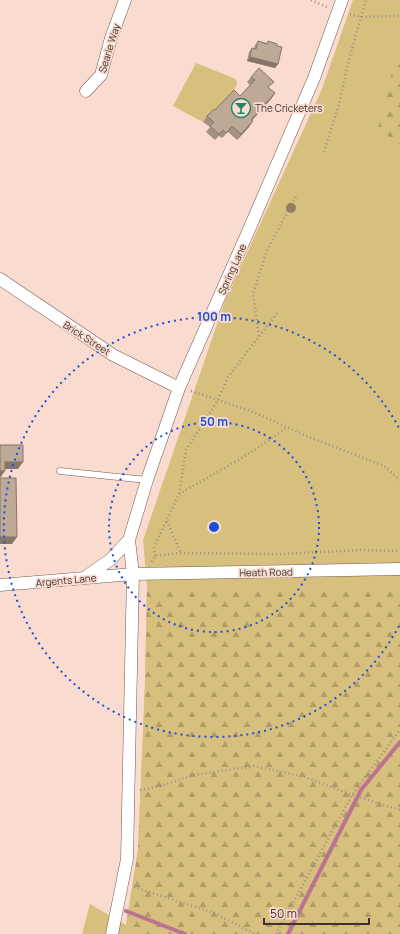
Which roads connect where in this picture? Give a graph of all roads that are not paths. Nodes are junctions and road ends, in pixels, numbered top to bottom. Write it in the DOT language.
graph roads {
  1 [pos="125,0"];
  2 [pos="340,6"];
  3 [pos="86,91"];
  4 [pos="0,279"];
  5 [pos="179,388"];
  6 [pos="60,471"];
  7 [pos="147,480"];
  8 [pos="129,540"];
  9 [pos="400,569"];
  10 [pos="133,574"];
  11 [pos="84,578"];
  12 [pos="0,585"];
  13 [pos="112,934"];
  1 -- 3 [label="street, Searle Way"];
  2 -- 5 [label="street, Spring Lane"];
  4 -- 5 [label="street, Brick Street"];
  5 -- 7 [label="street, Spring Lane"];
  6 -- 7 [label="lane"];
  7 -- 8 [label="street, Spring Lane"];
  8 -- 10 [label="street, Spring Lane"];
  8 -- 11 [label="street, Spring Lane"];
  9 -- 10 [label="street, Heath Road"];
  10 -- 11 [label="street, Argents Lane"];
  10 -- 13 [label="street, Spring Lane"];
  11 -- 12 [label="street, Argents Lane"];
}
